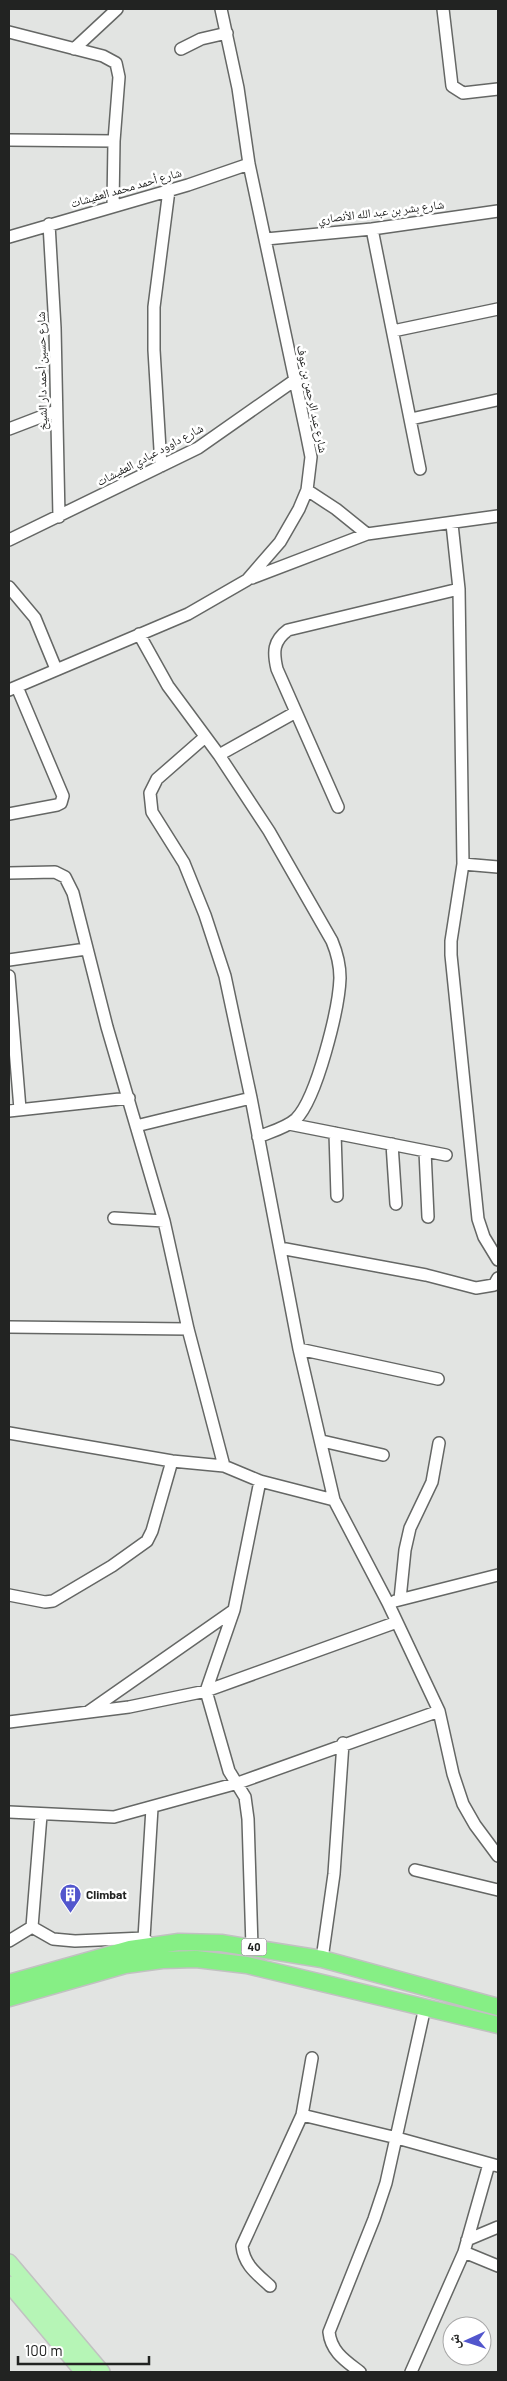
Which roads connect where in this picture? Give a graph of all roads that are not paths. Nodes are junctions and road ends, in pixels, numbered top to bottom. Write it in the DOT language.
graph roads {
  1 [pos="117,9"];
  2 [pos="221,9"];
  3 [pos="442,9"];
  4 [pos="9,32"];
  5 [pos="227,33"];
  6 [pos="74,49"];
  7 [pos="181,49"];
  8 [pos="498,89"];
  9 [pos="9,140"];
  10 [pos="114,142"];
  11 [pos="249,164"];
  12 [pos="169,190"];
  13 [pos="113,205"];
  14 [pos="498,211"];
  15 [pos="49,224"];
  16 [pos="372,228"];
  17 [pos="9,236"];
  18 [pos="266,239"];
  19 [pos="498,309"];
  20 [pos="393,331"];
  21 [pos="296,380"];
  22 [pos="497,400"];
  23 [pos="56,411"];
  24 [pos="411,419"];
  25 [pos="9,429"];
  26 [pos="161,466"];
  27 [pos="420,469"];
  28 [pos="307,490"];
  29 [pos="498,516"];
  30 [pos="59,517"];
  31 [pos="452,524"];
  32 [pos="367,534"];
  33 [pos="9,540"];
  34 [pos="247,580"];
  35 [pos="9,587"];
  36 [pos="459,589"];
  37 [pos="139,634"];
  38 [pos="56,669"];
  39 [pos="13,688"];
  40 [pos="296,712"];
  41 [pos="205,737"];
  42 [pos="219,755"];
  43 [pos="338,807"];
  44 [pos="9,814"];
  45 [pos="463,864"];
  46 [pos="498,867"];
  47 [pos="9,873"];
  48 [pos="86,949"];
  49 [pos="9,960"];
  50 [pos="9,976"];
  51 [pos="129,1098"];
  52 [pos="251,1098"];
  53 [pos="14,1110"];
  54 [pos="289,1124"];
  55 [pos="136,1126"];
  56 [pos="335,1133"];
  57 [pos="258,1137"];
  58 [pos="392,1144"];
  59 [pos="424,1151"];
  60 [pos="446,1155"];
  61 [pos="337,1196"];
  62 [pos="396,1204"];
  63 [pos="428,1217"];
  64 [pos="114,1218"];
  65 [pos="164,1221"];
  66 [pos="280,1248"];
  67 [pos="498,1260"];
  68 [pos="498,1278"];
  69 [pos="9,1327"];
  70 [pos="188,1328"];
  71 [pos="299,1350"];
  72 [pos="438,1379"];
  73 [pos="9,1433"];
  74 [pos="322,1441"];
  75 [pos="439,1443"];
  76 [pos="383,1455"];
  77 [pos="172,1461"];
  78 [pos="224,1466"];
  79 [pos="260,1481"];
  80 [pos="334,1500"];
  81 [pos="498,1575"];
  82 [pos="9,1595"];
  83 [pos="400,1599"];
  84 [pos="388,1603"];
  85 [pos="234,1610"];
  86 [pos="397,1622"];
  87 [pos="206,1691"];
  88 [pos="439,1711"];
  89 [pos="86,1713"];
  90 [pos="9,1722"];
  91 [pos="343,1743"];
  92 [pos="238,1783"];
  93 [pos="152,1808"];
  94 [pos="9,1812"];
  95 [pos="40,1815"];
  96 [pos="498,1856"];
  97 [pos="415,1870"];
  98 [pos="498,1890"];
  99 [pos="32,1926"];
  100 [pos="9,1941"];
  101 [pos="148,1942"];
  102 [pos="252,1947"];
  103 [pos="322,1960"];
  104 [pos="9,1983"];
  105 [pos="9,1998"];
  106 [pos="498,2006"];
  107 [pos="425,2007"];
  108 [pos="498,2025"];
  109 [pos="312,2058"];
  110 [pos="302,2115"];
  111 [pos="397,2138"];
  112 [pos="493,2165"];
  113 [pos="498,2227"];
  114 [pos="467,2240"];
  115 [pos="464,2252"];
  116 [pos="9,2262"];
  117 [pos="498,2266"];
  118 [pos="9,2284"];
  119 [pos="270,2286"];
  120 [pos="83,2372"];
  121 [pos="102,2372"];
  122 [pos="360,2372"];
  123 [pos="412,2372"];
  1 -- 6 [label="street"];
  2 -- 5 [label="street, شارع عبد الرحمن بن عوف"];
  3 -- 8 [label="street"];
  4 -- 6 [label="street"];
  5 -- 7 [label="street"];
  5 -- 11 [label="street, شارع عبد الرحمن بن عوف"];
  6 -- 10 [label="street"];
  9 -- 10 [label="street"];
  10 -- 13 [label="street"];
  11 -- 12 [label="street, شارع أحمد محمد العفيشات"];
  11 -- 18 [label="street, شارع عبد الرحمن بن عوف"];
  12 -- 13 [label="street, شارع أحمد محمد العفيشات"];
  12 -- 26 [label="street"];
  13 -- 15 [label="street, شارع أحمد محمد العفيشات"];
  14 -- 16 [label="street, شارع بشر بن عبد الله الأنصاري"];
  15 -- 17 [label="street, شارع أحمد محمد العفيشات"];
  15 -- 23 [label="street, شارع حسين أحمد دار الشيخ"];
  16 -- 18 [label="street, شارع بشر بن عبد الله الأنصاري"];
  16 -- 20 [label="street"];
  18 -- 21 [label="street, شارع عبد الرحمن بن عوف"];
  19 -- 20 [label="street"];
  20 -- 24 [label="street"];
  21 -- 26 [label="street, شارع داوود عبادي العفيشات"];
  21 -- 28 [label="street, شارع عبد الرحمن بن عوف"];
  22 -- 24 [label="street"];
  23 -- 25 [label="street"];
  23 -- 30 [label="street, شارع حسين أحمد دار الشيخ"];
  24 -- 27 [label="street"];
  26 -- 30 [label="street, شارع داوود عبادي العفيشات"];
  28 -- 32 [label="street"];
  28 -- 34 [label="street, شارع عبد الرحمن بن عوف"];
  29 -- 31 [label="street"];
  30 -- 33 [label="street, شارع داوود عبادي العفيشات"];
  31 -- 32 [label="street"];
  31 -- 36 [label="street"];
  32 -- 34 [label="street"];
  34 -- 37 [label="street, شارع عبد الرحمن بن عوف"];
  35 -- 38 [label="street"];
  36 -- 40 [label="street"];
  36 -- 45 [label="street"];
  37 -- 38 [label="street, شارع عبد الرحمن بن عوف"];
  37 -- 41 [label="street"];
  38 -- 39 [label="street, شارع عبد الرحمن بن عوف"];
  39 -- 44 [label="street"];
  40 -- 42 [label="street"];
  40 -- 43 [label="street"];
  41 -- 42 [label="street"];
  41 -- 52 [label="street"];
  42 -- 54 [label="street"];
  45 -- 46 [label="street"];
  45 -- 67 [label="street"];
  47 -- 48 [label="street"];
  48 -- 49 [label="street"];
  48 -- 51 [label="street"];
  50 -- 53 [label="street"];
  51 -- 53 [label="street"];
  51 -- 55 [label="street"];
  52 -- 55 [label="street"];
  52 -- 57 [label="street"];
  54 -- 56 [label="street"];
  54 -- 57 [label="street"];
  55 -- 65 [label="street"];
  56 -- 58 [label="street"];
  56 -- 61 [label="street"];
  57 -- 66 [label="street"];
  58 -- 59 [label="street"];
  58 -- 62 [label="street"];
  59 -- 60 [label="street"];
  59 -- 63 [label="street"];
  64 -- 65 [label="street"];
  65 -- 70 [label="street"];
  66 -- 68 [label="street"];
  66 -- 71 [label="street"];
  69 -- 70 [label="street"];
  70 -- 78 [label="street"];
  71 -- 72 [label="street"];
  71 -- 74 [label="street"];
  73 -- 77 [label="street"];
  74 -- 76 [label="street"];
  74 -- 80 [label="street"];
  75 -- 83 [label="street"];
  77 -- 78 [label="street"];
  77 -- 82 [label="street"];
  78 -- 79 [label="street"];
  79 -- 80 [label="street"];
  79 -- 85 [label="street"];
  80 -- 84 [label="street"];
  81 -- 83 [label="street"];
  83 -- 84 [label="street"];
  84 -- 86 [label="street"];
  85 -- 87 [label="street"];
  85 -- 89 [label="street"];
  86 -- 87 [label="street"];
  86 -- 88 [label="street"];
  87 -- 89 [label="street"];
  87 -- 92 [label="street"];
  88 -- 91 [label="street"];
  88 -- 96 [label="street"];
  89 -- 90 [label="street"];
  91 -- 92 [label="street"];
  91 -- 103 [label="street"];
  92 -- 93 [label="street"];
  92 -- 102 [label="street"];
  93 -- 95 [label="street"];
  93 -- 101 [label="street"];
  94 -- 95 [label="street"];
  95 -- 99 [label="street"];
  97 -- 98 [label="street"];
  99 -- 100 [label="street"];
  99 -- 101 [label="street"];
  101 -- 102 [label="highway, 40"];
  101 -- 104 [label="highway, 40"];
  102 -- 103 [label="highway, 40"];
  103 -- 106 [label="highway, 40"];
  105 -- 107 [label="highway, 40"];
  107 -- 108 [label="highway, 40"];
  107 -- 111 [label="street"];
  109 -- 110 [label="street"];
  110 -- 111 [label="street"];
  110 -- 119 [label="street"];
  111 -- 112 [label="street"];
  111 -- 122 [label="street"];
  112 -- 114 [label="street"];
  113 -- 114 [label="street"];
  114 -- 115 [label="street"];
  115 -- 117 [label="street"];
  115 -- 123 [label="street"];
  116 -- 121 [label="main road"];
  118 -- 120 [label="main road"];
}
